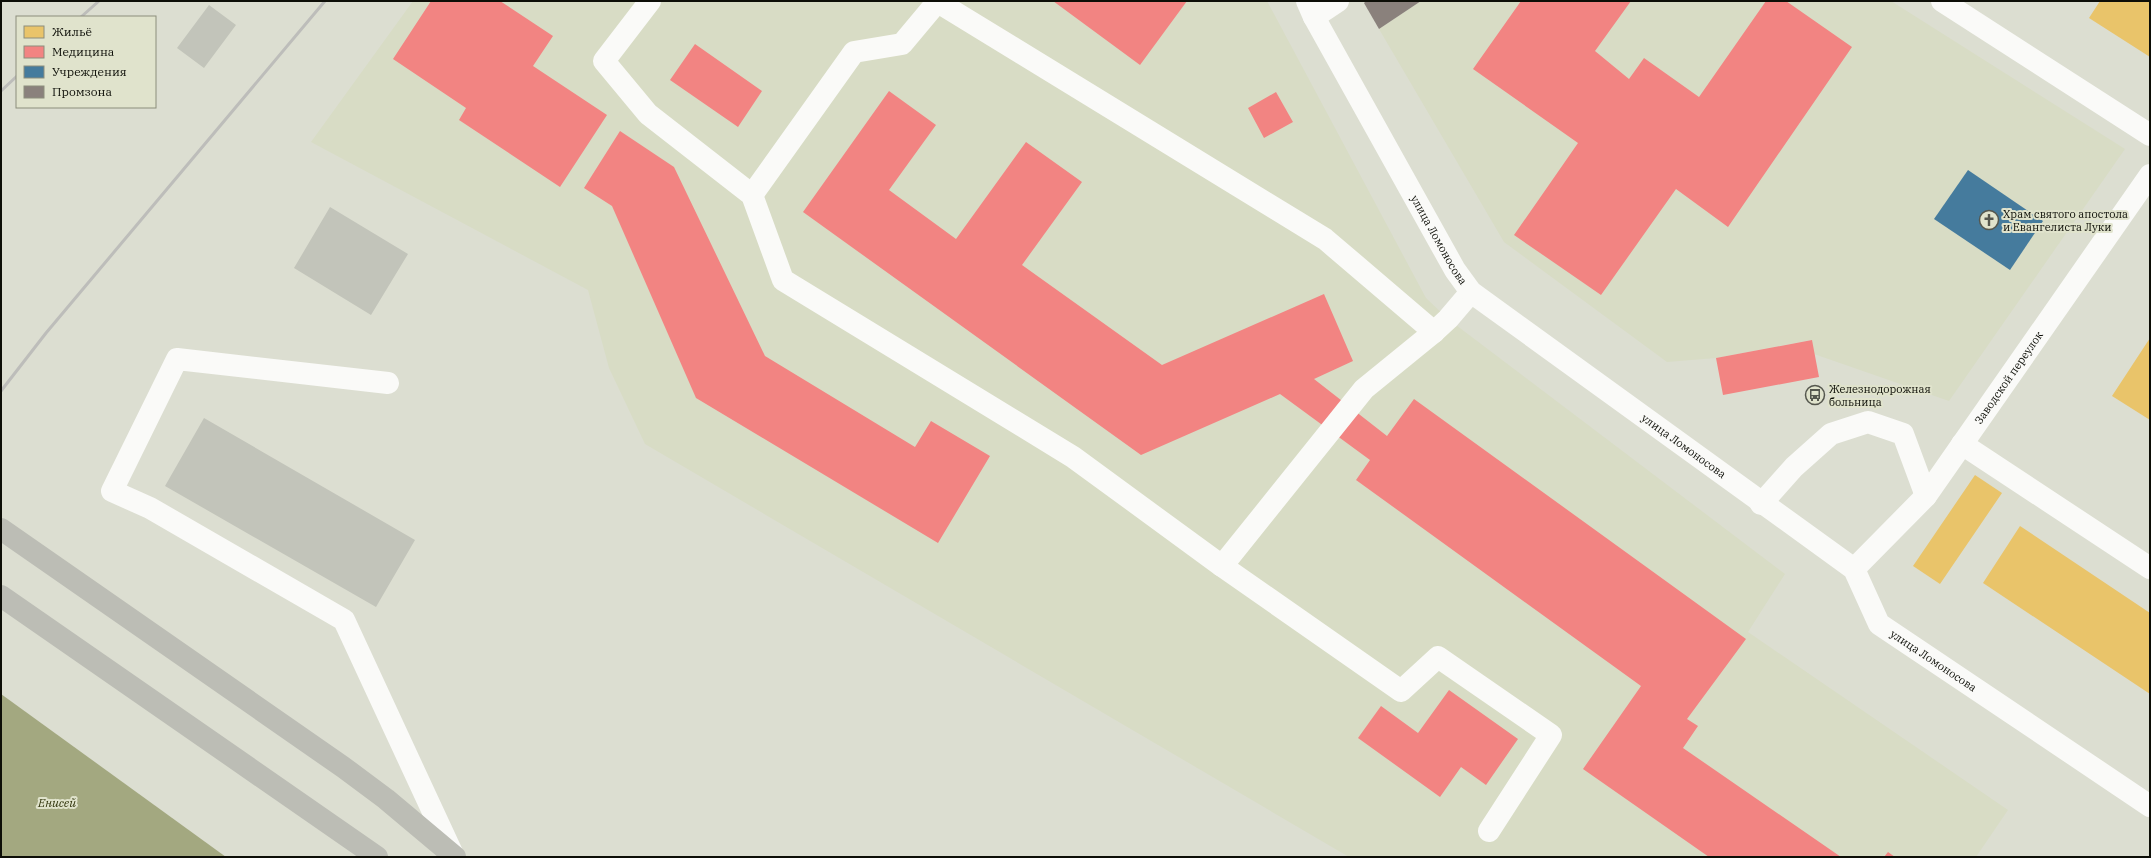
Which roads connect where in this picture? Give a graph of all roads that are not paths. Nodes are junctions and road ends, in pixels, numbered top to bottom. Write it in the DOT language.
graph roads {
  1 [pos="650,1"];
  2 [pos="1338,1"];
  3 [pos="1942,1"];
  4 [pos="938,2"];
  5 [pos="1311,9"];
  6 [pos="2150,135"];
  7 [pos="2150,174"];
  8 [pos="752,195"];
  9 [pos="2144,198"];
  10 [pos="1471,292"];
  11 [pos="1434,332"];
  12 [pos="388,383"];
  13 [pos="1962,444"];
  14 [pos="1926,496"];
  15 [pos="1761,504"];
  16 [pos="1,529"];
  17 [pos="1222,566"];
  18 [pos="2150,568"];
  19 [pos="1854,569"];
  20 [pos="1,596"];
  21 [pos="2150,806"];
  22 [pos="1489,831"];
  23 [pos="454,856"];
  24 [pos="377,857"];
  1 -- 8 [label="street"];
  2 -- 5 [label="street"];
  3 -- 6 [label="street"];
  4 -- 8 [label="street"];
  4 -- 11 [label="street"];
  5 -- 10 [label="street, улица Ломоносова"];
  7 -- 9 [label="street, Заводской переулок"];
  8 -- 17 [label="street"];
  9 -- 13 [label="street, Заводской переулок"];
  10 -- 11 [label="street"];
  10 -- 15 [label="street, улица Ломоносова"];
  11 -- 17 [label="street"];
  12 -- 23 [label="street"];
  13 -- 14 [label="street, Заводской переулок"];
  13 -- 18 [label="street"];
  14 -- 15 [label="street"];
  14 -- 19 [label="street, Заводской переулок"];
  15 -- 19 [label="street, улица Ломоносова"];
  16 -- 23 [label="main road"];
  17 -- 22 [label="street"];
  19 -- 21 [label="street, улица Ломоносова"];
  20 -- 24 [label="main road"];
}
